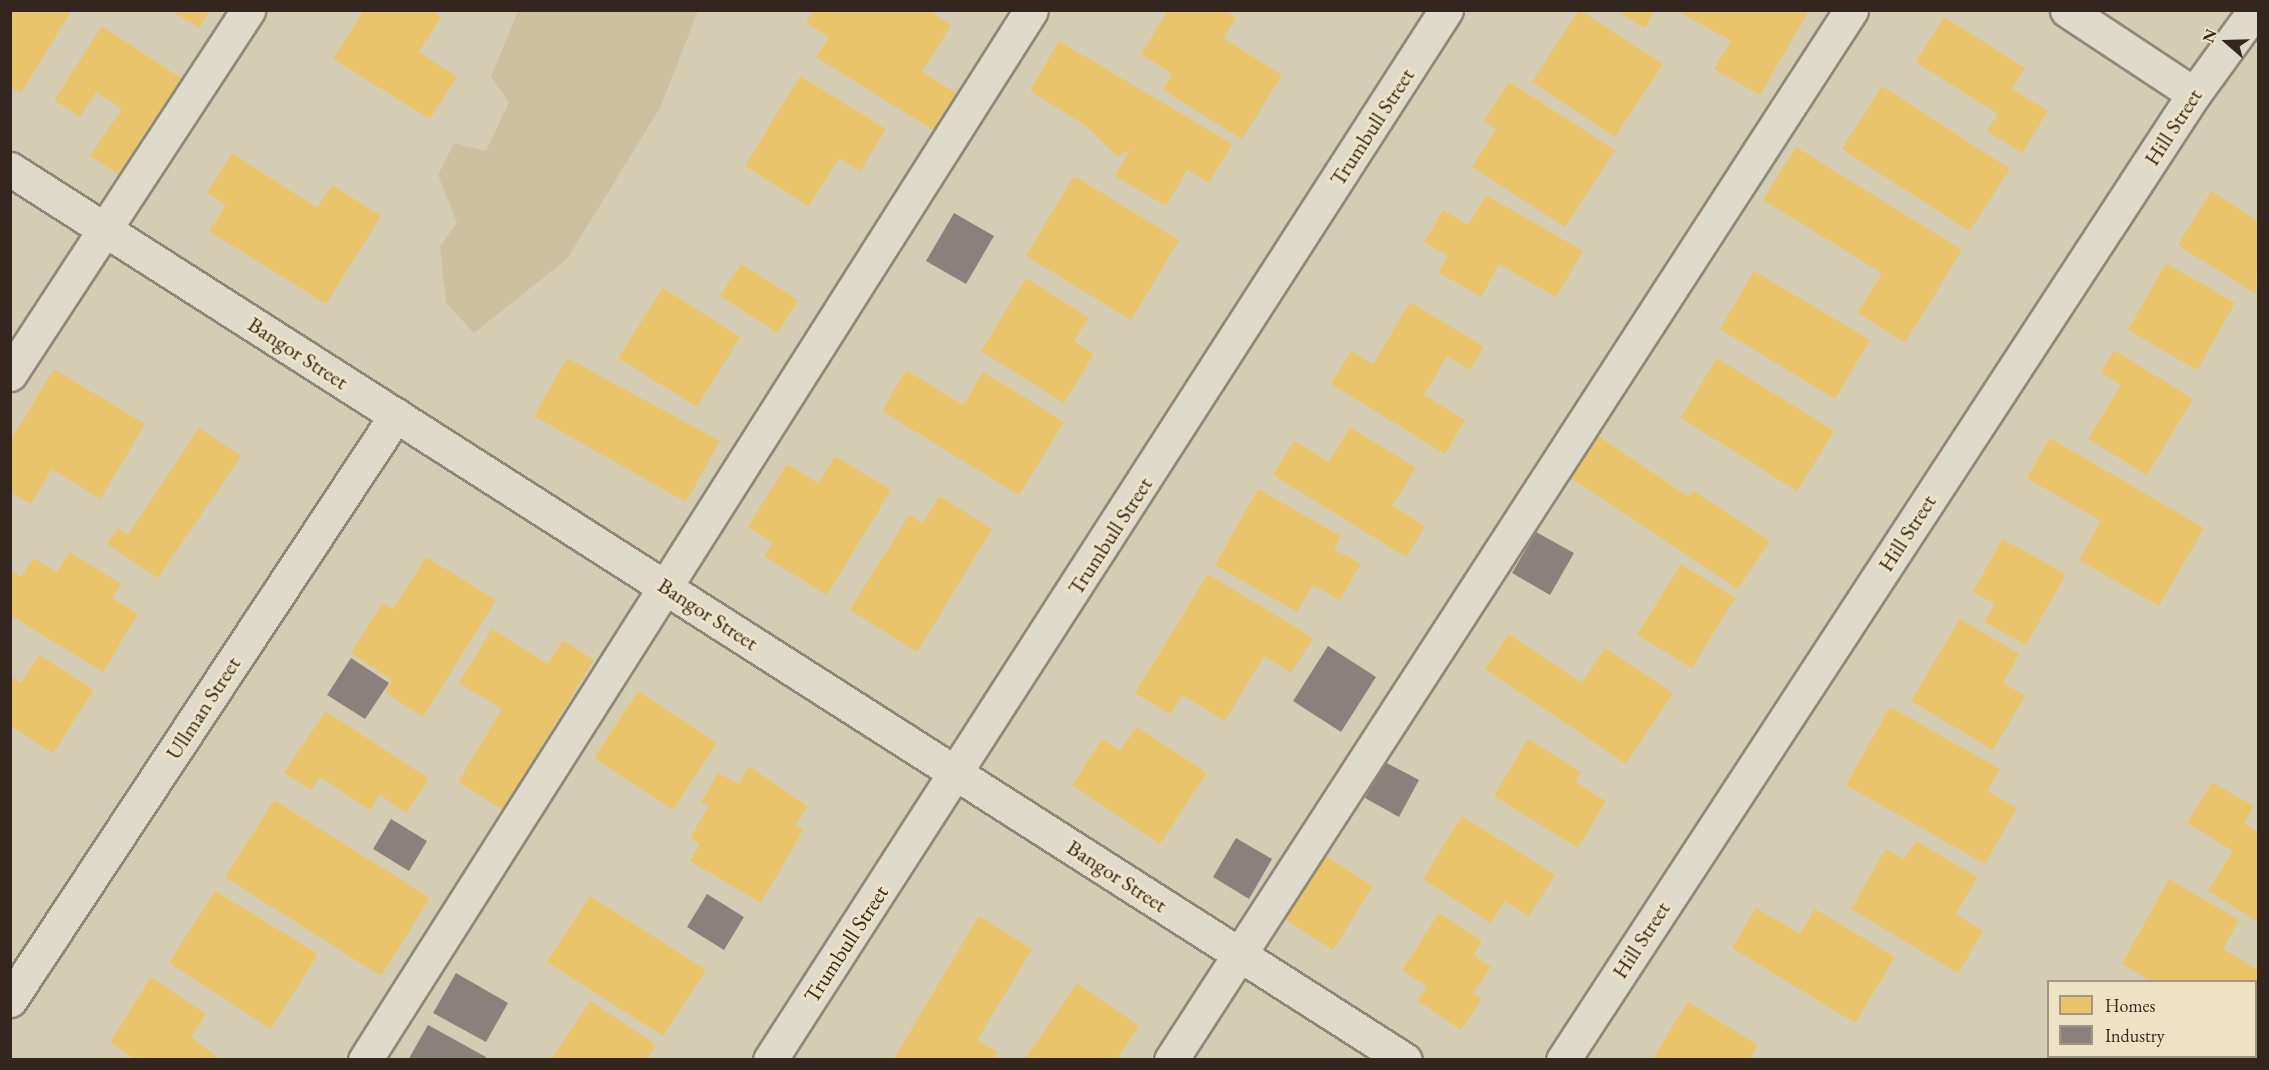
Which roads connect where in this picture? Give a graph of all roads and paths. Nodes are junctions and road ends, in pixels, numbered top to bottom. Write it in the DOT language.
graph roads {
  1 [pos="248,10"];
  2 [pos="1031,10"];
  3 [pos="1446,10"];
  4 [pos="1851,10"];
  5 [pos="2067,10"];
  6 [pos="2255,10"];
  7 [pos="2194,94"];
  8 [pos="10,169"];
  9 [pos="105,229"];
  10 [pos="10,374"];
  11 [pos="396,415"];
  12 [pos="668,589"];
  13 [pos="957,774"];
  14 [pos="1241,955"];
  15 [pos="10,1000"];
  16 [pos="365,1059"];
  17 [pos="771,1059"];
  18 [pos="1171,1059"];
  19 [pos="1405,1059"];
  20 [pos="1563,1059"];
  1 -- 9 [label="street"];
  2 -- 12 [label="street"];
  3 -- 13 [label="street, Trumbull Street"];
  4 -- 14 [label="street"];
  5 -- 7 [label="street"];
  6 -- 7 [label="street, Hill Street"];
  7 -- 20 [label="street, Hill Street"];
  8 -- 9 [label="street, Bangor Street"];
  9 -- 10 [label="street"];
  9 -- 11 [label="street, Bangor Street"];
  11 -- 12 [label="street, Bangor Street"];
  11 -- 15 [label="street, Ullman Street"];
  12 -- 13 [label="street, Bangor Street"];
  12 -- 16 [label="street"];
  13 -- 14 [label="street, Bangor Street"];
  13 -- 17 [label="street, Trumbull Street"];
  14 -- 18 [label="street"];
  14 -- 19 [label="street, Bangor Street"];
}
